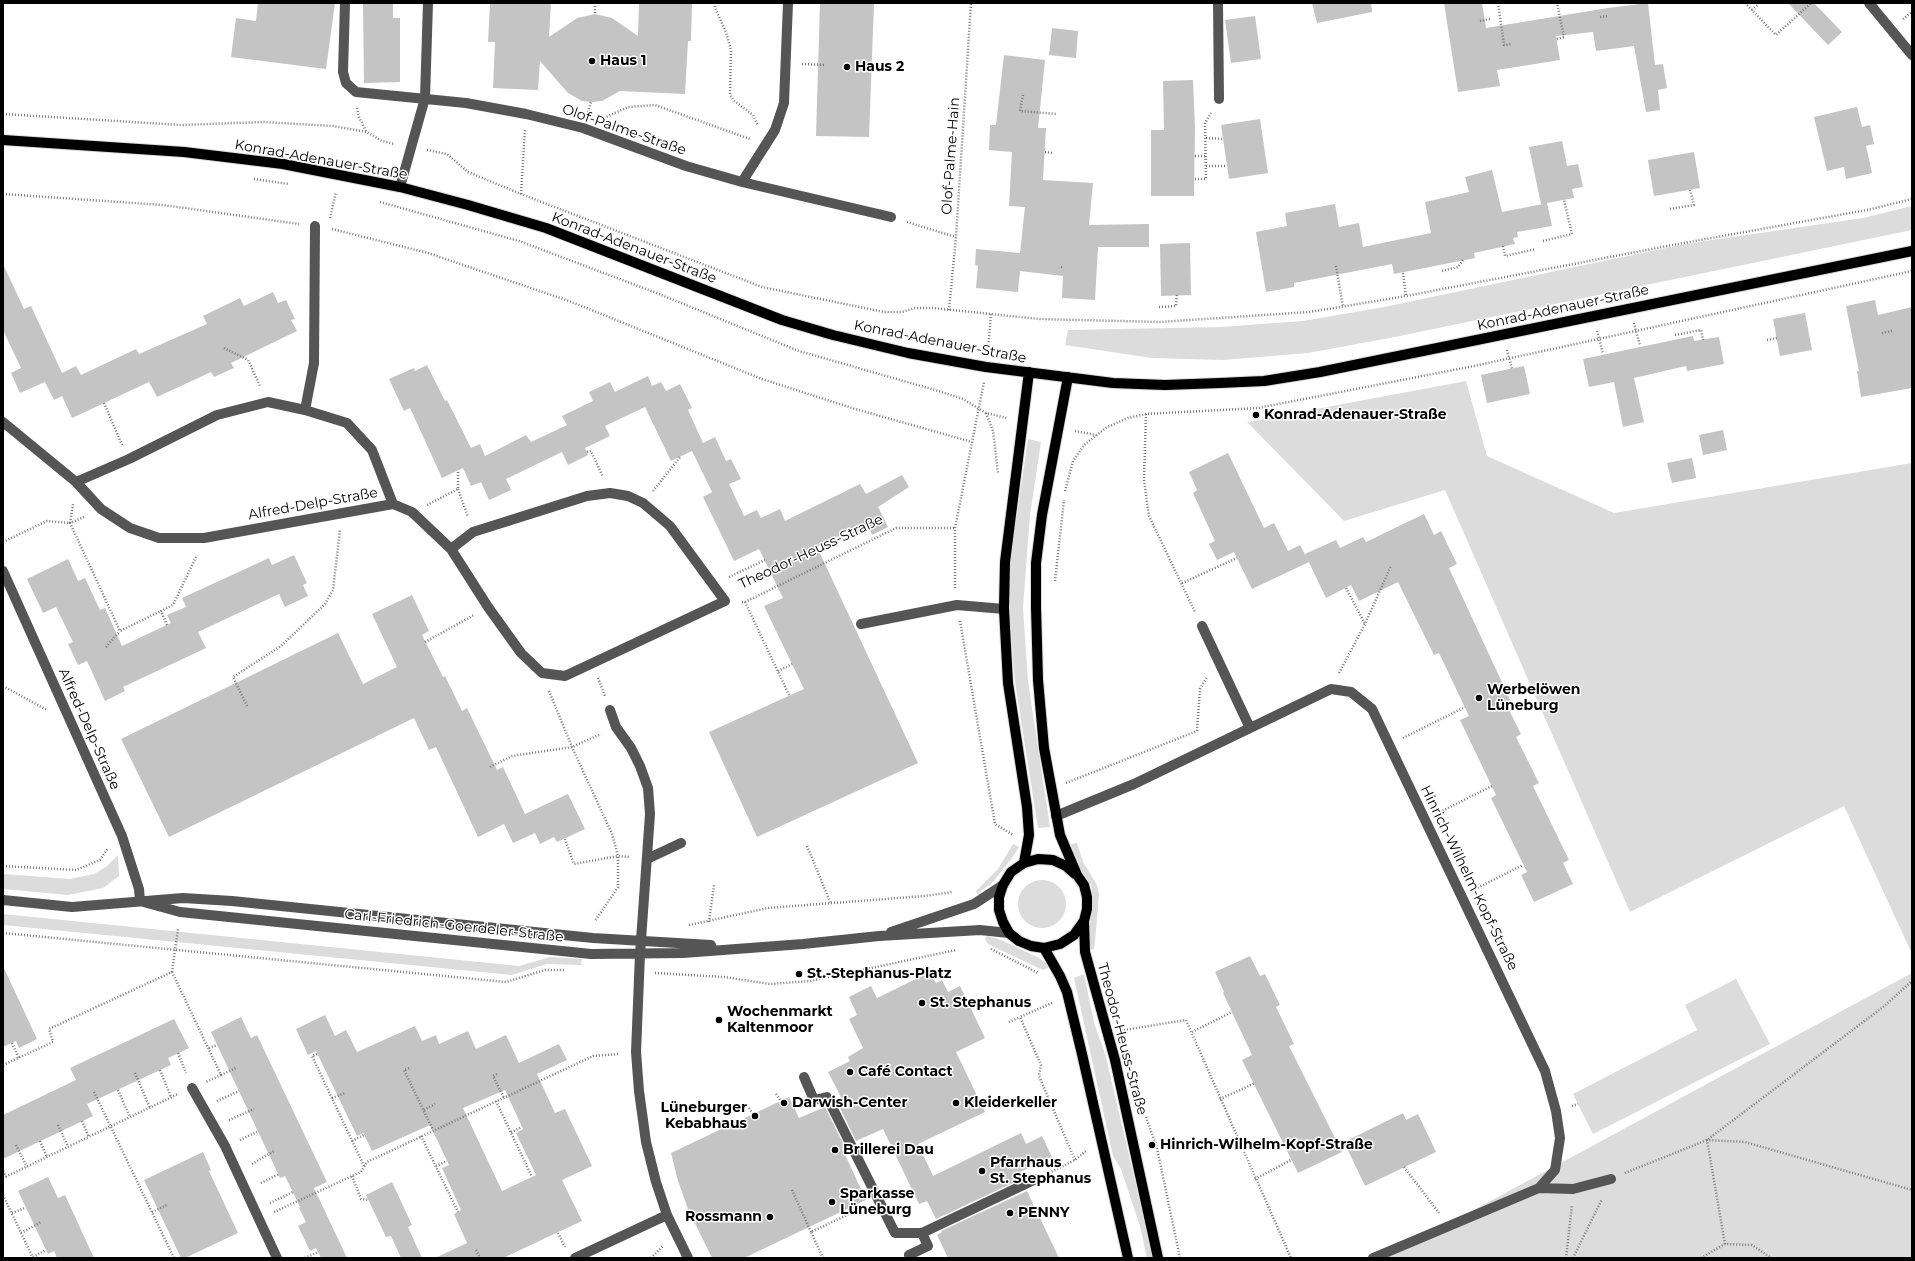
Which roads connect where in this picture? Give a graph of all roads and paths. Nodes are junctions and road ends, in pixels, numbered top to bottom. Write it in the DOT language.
graph roads {
  1 [pos="345,3"];
  2 [pos="428,3"];
  3 [pos="595,3"];
  4 [pos="715,3"];
  5 [pos="788,3"];
  6 [pos="971,3"];
  7 [pos="1218,3"];
  8 [pos="1498,3"];
  9 [pos="1557,3"];
  10 [pos="1745,3"];
  11 [pos="1811,3"];
  12 [pos="1870,3"];
  13 [pos="1758,5"];
  14 [pos="1752,10"];
  15 [pos="595,14"];
  16 [pos="1609,16"];
  17 [pos="1600,17"];
  18 [pos="1490,19"];
  19 [pos="1480,21"];
  20 [pos="1557,39"];
  21 [pos="1512,44"];
  22 [pos="1912,56"];
  23 [pos="786,64"];
  24 [pos="824,66"];
  25 [pos="356,92"];
  26 [pos="1023,95"];
  27 [pos="425,98"];
  28 [pos="1219,99"];
  29 [pos="526,114"];
  30 [pos="1057,114"];
  31 [pos="582,128"];
  32 [pos="367,132"];
  33 [pos="1206,138"];
  34 [pos="1223,138"];
  35 [pos="3,140"];
  36 [pos="754,141"];
  37 [pos="765,146"];
  38 [pos="1045,152"];
  39 [pos="1054,153"];
  40 [pos="1195,156"];
  41 [pos="1206,156"];
  42 [pos="1206,166"];
  43 [pos="1227,166"];
  44 [pos="252,179"];
  45 [pos="1195,179"];
  46 [pos="742,182"];
  47 [pos="291,184"];
  48 [pos="400,187"];
  49 [pos="329,190"];
  50 [pos="1690,190"];
  51 [pos="336,191"];
  52 [pos="344,193"];
  53 [pos="3,194"];
  54 [pos="521,194"];
  55 [pos="1912,199"];
  56 [pos="374,200"];
  57 [pos="1564,200"];
  58 [pos="1670,209"];
  59 [pos="891,217"];
  60 [pos="315,226"];
  61 [pos="328,228"];
  62 [pos="956,237"];
  63 [pos="1543,241"];
  64 [pos="1503,246"];
  65 [pos="1536,249"];
  66 [pos="1912,252"];
  67 [pos="1463,260"];
  68 [pos="1336,266"];
  69 [pos="1442,271"];
  70 [pos="1912,271"];
  71 [pos="1403,273"];
  72 [pos="1177,295"];
  73 [pos="1406,296"];
  74 [pos="1159,307"];
  75 [pos="1343,307"];
  76 [pos="1631,309"];
  77 [pos="1594,316"];
  78 [pos="1636,331"];
  79 [pos="1892,331"];
  80 [pos="1882,333"];
  81 [pos="1675,335"];
  82 [pos="1777,338"];
  83 [pos="1599,339"];
  84 [pos="1703,340"];
  85 [pos="1767,340"];
  86 [pos="1640,346"];
  87 [pos="224,348"];
  88 [pos="1603,354"];
  89 [pos="1029,372"];
  90 [pos="1068,377"];
  91 [pos="268,402"];
  92 [pos="104,404"];
  93 [pos="979,408"];
  94 [pos="305,410"];
  95 [pos="986,413"];
  96 [pos="1146,414"];
  97 [pos="3,422"];
  98 [pos="972,442"];
  99 [pos="587,452"];
  100 [pos="680,457"];
  101 [pos="129,459"];
  102 [pos="458,471"];
  103 [pos="76,482"];
  104 [pos="458,489"];
  105 [pos="610,493"];
  106 [pos="643,503"];
  107 [pos="393,504"];
  108 [pos="101,509"];
  109 [pos="343,512"];
  110 [pos="412,512"];
  111 [pos="70,523"];
  112 [pos="955,528"];
  113 [pos="473,532"];
  114 [pos="204,538"];
  115 [pos="3,542"];
  116 [pos="451,549"];
  117 [pos="1237,558"];
  118 [pos="764,560"];
  119 [pos="1391,566"];
  120 [pos="3,571"];
  121 [pos="1182,583"];
  122 [pos="713,584"];
  123 [pos="1054,584"];
  124 [pos="1346,588"];
  125 [pos="725,601"];
  126 [pos="745,602"];
  127 [pos="957,605"];
  128 [pos="488,607"];
  129 [pos="1004,609"];
  130 [pos="161,611"];
  131 [pos="168,624"];
  132 [pos="861,624"];
  133 [pos="1365,624"];
  134 [pos="1202,626"];
  135 [pos="120,631"];
  136 [pos="425,642"];
  137 [pos="106,648"];
  138 [pos="593,663"];
  139 [pos="792,664"];
  140 [pos="1220,664"];
  141 [pos="778,671"];
  142 [pos="542,673"];
  143 [pos="3,686"];
  144 [pos="1331,688"];
  145 [pos="789,696"];
  146 [pos="247,706"];
  147 [pos="1465,707"];
  148 [pos="66,710"];
  149 [pos="610,710"];
  150 [pos="616,727"];
  151 [pos="1250,728"];
  152 [pos="1389,744"];
  153 [pos="572,747"];
  154 [pos="490,768"];
  155 [pos="1064,775"];
  156 [pos="1066,783"];
  157 [pos="1492,786"];
  158 [pos="1071,811"];
  159 [pos="1056,816"];
  160 [pos="1425,819"];
  161 [pos="122,836"];
  162 [pos="1014,836"];
  163 [pos="565,839"];
  164 [pos="681,843"];
  165 [pos="807,846"];
  166 [pos="618,856"];
  167 [pos="647,859"];
  168 [pos="1024,863"];
  169 [pos="1523,865"];
  170 [pos="3,866"];
  171 [pos="1077,875"];
  172 [pos="714,885"];
  173 [pos="1002,885"];
  174 [pos="958,890"];
  175 [pos="1461,896"];
  176 [pos="3,900"];
  177 [pos="140,901"];
  178 [pos="832,904"];
  179 [pos="180,912"];
  180 [pos="594,921"];
  181 [pos="1084,921"];
  182 [pos="3,933"];
  183 [pos="1009,933"];
  184 [pos="879,936"];
  185 [pos="641,941"];
  186 [pos="767,947"];
  187 [pos="1044,948"];
  188 [pos="958,949"];
  189 [pos="174,951"];
  190 [pos="640,954"];
  191 [pos="567,970"];
  192 [pos="172,972"];
  193 [pos="640,972"];
  194 [pos="1912,981"];
  195 [pos="1058,1001"];
  196 [pos="1232,1012"];
  197 [pos="1020,1017"];
  198 [pos="1009,1022"];
  199 [pos="1120,1031"];
  200 [pos="1192,1032"];
  201 [pos="12,1043"];
  202 [pos="217,1045"];
  203 [pos="209,1048"];
  204 [pos="636,1052"];
  205 [pos="178,1053"];
  206 [pos="317,1054"];
  207 [pos="19,1058"];
  208 [pos="3,1065"];
  209 [pos="236,1068"];
  210 [pos="409,1068"];
  211 [pos="160,1070"];
  212 [pos="135,1073"];
  213 [pos="497,1074"];
  214 [pos="221,1075"];
  215 [pos="804,1077"];
  216 [pos="1255,1083"];
  217 [pos="192,1088"];
  218 [pos="118,1090"];
  219 [pos="239,1091"];
  220 [pos="94,1092"];
  221 [pos="345,1093"];
  222 [pos="776,1094"];
  223 [pos="172,1097"];
  224 [pos="332,1098"];
  225 [pos="504,1098"];
  226 [pos="1220,1099"];
  227 [pos="781,1101"];
  228 [pos="496,1102"];
  229 [pos="436,1104"];
  230 [pos="204,1107"];
  231 [pos="150,1108"];
  232 [pos="749,1108"];
  233 [pos="254,1109"];
  234 [pos="424,1110"];
  235 [pos="753,1114"];
  236 [pos="130,1117"];
  237 [pos="82,1121"];
  238 [pos="58,1125"];
  239 [pos="111,1126"];
  240 [pos="215,1126"];
  241 [pos="522,1126"];
  242 [pos="433,1130"];
  243 [pos="511,1132"];
  244 [pos="364,1135"];
  245 [pos="421,1136"];
  246 [pos="89,1137"];
  247 [pos="1707,1140"];
  248 [pos="40,1141"];
  249 [pos="352,1141"];
  250 [pos="16,1144"];
  251 [pos="68,1147"];
  252 [pos="1089,1149"];
  253 [pos="274,1151"];
  254 [pos="47,1157"];
  255 [pos="1076,1160"];
  256 [pos="1292,1160"];
  257 [pos="447,1161"];
  258 [pos="364,1166"];
  259 [pos="436,1166"];
  260 [pos="27,1167"];
  261 [pos="1404,1167"];
  262 [pos="3,1171"];
  263 [pos="237,1172"];
  264 [pos="352,1176"];
  265 [pos="532,1177"];
  266 [pos="4,1178"];
  267 [pos="1255,1178"];
  268 [pos="1036,1179"];
  269 [pos="1611,1179"];
  270 [pos="1540,1188"];
  271 [pos="1573,1189"];
  272 [pos="792,1190"];
  273 [pos="1912,1190"];
  274 [pos="293,1192"];
  275 [pos="3,1195"];
  276 [pos="368,1200"];
  277 [pos="879,1200"];
  278 [pos="167,1205"];
  279 [pos="25,1208"];
  280 [pos="152,1212"];
  281 [pos="458,1212"];
  282 [pos="12,1213"];
  283 [pos="257,1215"];
  284 [pos="667,1215"];
  285 [pos="41,1222"];
  286 [pos="1449,1226"];
  287 [pos="811,1232"];
  288 [pos="21,1233"];
  289 [pos="922,1233"];
  290 [pos="1725,1244"];
  291 [pos="46,1250"];
  292 [pos="476,1250"];
  293 [pos="318,1252"];
  294 [pos="33,1257"];
  295 [pos="174,1258"];
  296 [pos="277,1258"];
  297 [pos="305,1258"];
  298 [pos="480,1258"];
  299 [pos="575,1258"];
  300 [pos="688,1258"];
  301 [pos="823,1258"];
  302 [pos="910,1258"];
  303 [pos="1128,1258"];
  304 [pos="1158,1258"];
  305 [pos="1291,1258"];
  306 [pos="1373,1258"];
  307 [pos="1566,1258"];
  308 [pos="1573,1258"];
  309 [pos="1701,1258"];
  310 [pos="1771,1258"];
  1 -- 25 [label="street"];
  2 -- 27 [label="street"];
  3 -- 15 [label="path"];
  4 -- 36 [label="path"];
  5 -- 23 [label="street"];
  6 -- 62 [label="path, Olof-Palme-Hain"];
  7 -- 28 [label="street"];
  8 -- 21 [label="path"];
  9 -- 20 [label="path"];
  10 -- 14 [label="path"];
  11 -- 14 [label="path"];
  12 -- 22 [label="street"];
  13 -- 14 [label="path"];
  16 -- 17 [label="path"];
  18 -- 19 [label="path"];
  23 -- 24 [label="path"];
  23 -- 37 [label="street"];
  25 -- 27 [label="street, Olof-Palme-Straße"];
  25 -- 32 [label="path"];
  26 -- 30 [label="path"];
  27 -- 29 [label="street, Olof-Palme-Straße"];
  27 -- 48 [label="street"];
  28 -- 33 [label="path"];
  29 -- 31 [label="street, Olof-Palme-Straße"];
  29 -- 54 [label="path"];
  31 -- 36 [label="path"];
  31 -- 46 [label="street, Olof-Palme-Straße"];
  33 -- 34 [label="path"];
  33 -- 41 [label="path"];
  35 -- 48 [label="main road, Konrad-Adenauer-Straße"];
  36 -- 37 [label="path"];
  37 -- 46 [label="street"];
  38 -- 39 [label="path"];
  40 -- 41 [label="path"];
  41 -- 42 [label="path"];
  42 -- 43 [label="path"];
  42 -- 45 [label="path"];
  44 -- 47 [label="path"];
  46 -- 59 [label="street, Olof-Palme-Straße"];
  48 -- 89 [label="main road, Konrad-Adenauer-Straße"];
  49 -- 51 [label="path"];
  50 -- 58 [label="path"];
  51 -- 52 [label="path"];
  51 -- 61 [label="path"];
  53 -- 60 [label="path"];
  55 -- 73 [label="path"];
  56 -- 93 [label="path"];
  57 -- 63 [label="path"];
  59 -- 62 [label="path"];
  60 -- 61 [label="path"];
  60 -- 94 [label="street"];
  61 -- 98 [label="path"];
  62 -- 75 [label="path, Olof-Palme-Hain"];
  64 -- 65 [label="path"];
  66 -- 76 [label="main road, Konrad-Adenauer-Straße"];
  67 -- 69 [label="path"];
  68 -- 75 [label="path"];
  70 -- 78 [label="path"];
  71 -- 73 [label="path"];
  72 -- 74 [label="path"];
  73 -- 75 [label="path"];
  76 -- 77 [label="main road, Konrad-Adenauer-Straße"];
  76 -- 78 [label="path"];
  77 -- 83 [label="path"];
  77 -- 90 [label="main road, Konrad-Adenauer-Straße"];
  78 -- 83 [label="path"];
  78 -- 86 [label="path"];
  79 -- 80 [label="path"];
  81 -- 84 [label="path"];
  82 -- 85 [label="path"];
  83 -- 88 [label="path"];
  83 -- 96 [label="path"];
  87 -- 91 [label="path"];
  89 -- 90 [label="main road, Konrad-Adenauer-Straße"];
  89 -- 129 [label="main road"];
  90 -- 159 [label="main road, Theodor-Heuss-Straße"];
  91 -- 94 [label="street, Alfred-Delp-Straße"];
  91 -- 101 [label="street, Alfred-Delp-Straße"];
  92 -- 101 [label="path"];
  93 -- 95 [label="path"];
  93 -- 98 [label="path"];
  94 -- 107 [label="street, Alfred-Delp-Straße"];
  96 -- 121 [label="path"];
  96 -- 123 [label="path"];
  97 -- 103 [label="street, Alfred-Delp-Straße"];
  98 -- 112 [label="path"];
  99 -- 105 [label="path"];
  100 -- 106 [label="path"];
  101 -- 103 [label="street, Alfred-Delp-Straße"];
  102 -- 104 [label="path"];
  103 -- 108 [label="street, Alfred-Delp-Straße"];
  103 -- 111 [label="path"];
  104 -- 110 [label="path"];
  104 -- 113 [label="path"];
  105 -- 106 [label="street, Theodor-Heuss-Straße"];
  105 -- 113 [label="street, Theodor-Heuss-Straße"];
  106 -- 122 [label="street, Theodor-Heuss-Straße"];
  107 -- 109 [label="street, Alfred-Delp-Straße"];
  107 -- 110 [label="street"];
  108 -- 111 [label="path"];
  108 -- 114 [label="street, Alfred-Delp-Straße"];
  109 -- 114 [label="street, Alfred-Delp-Straße"];
  109 -- 146 [label="path"];
  110 -- 116 [label="street"];
  111 -- 115 [label="path"];
  111 -- 135 [label="path"];
  112 -- 126 [label="path, Theodor-Heuss-Straße"];
  112 -- 127 [label="path"];
  113 -- 116 [label="street, Theodor-Heuss-Straße"];
  114 -- 130 [label="path"];
  116 -- 128 [label="street"];
  117 -- 121 [label="path"];
  118 -- 122 [label="path"];
  119 -- 133 [label="path"];
  120 -- 148 [label="street, Alfred-Delp-Straße"];
  121 -- 134 [label="path"];
  122 -- 125 [label="street, Theodor-Heuss-Straße"];
  124 -- 133 [label="path"];
  125 -- 126 [label="path, Theodor-Heuss-Straße"];
  125 -- 138 [label="street"];
  126 -- 141 [label="path"];
  127 -- 129 [label="street"];
  127 -- 132 [label="street"];
  127 -- 162 [label="path"];
  128 -- 136 [label="path"];
  128 -- 142 [label="street"];
  129 -- 168 [label="main road"];
  130 -- 131 [label="path"];
  130 -- 135 [label="path"];
  133 -- 144 [label="path"];
  134 -- 140 [label="street"];
  135 -- 137 [label="path"];
  138 -- 142 [label="street"];
  138 -- 149 [label="path"];
  139 -- 141 [label="path"];
  140 -- 151 [label="street"];
  140 -- 156 [label="path"];
  141 -- 145 [label="path"];
  142 -- 153 [label="path"];
  143 -- 148 [label="path"];
  144 -- 151 [label="street"];
  144 -- 152 [label="street, Hinrich-Wilhelm-Kopf-Straße"];
  147 -- 152 [label="path"];
  148 -- 161 [label="street, Alfred-Delp-Straße"];
  149 -- 150 [label="street"];
  150 -- 153 [label="path"];
  150 -- 167 [label="street"];
  151 -- 158 [label="street"];
  152 -- 160 [label="street, Hinrich-Wilhelm-Kopf-Straße"];
  153 -- 154 [label="path"];
  153 -- 166 [label="path"];
  155 -- 156 [label="path"];
  156 -- 158 [label="path"];
  157 -- 160 [label="path"];
  158 -- 159 [label="street"];
  159 -- 171 [label="main road, Theodor-Heuss-Straße"];
  160 -- 175 [label="street, Hinrich-Wilhelm-Kopf-Straße"];
  161 -- 170 [label="path"];
  161 -- 177 [label="street, Alfred-Delp-Straße"];
  163 -- 166 [label="path"];
  164 -- 167 [label="street"];
  165 -- 178 [label="path"];
  166 -- 167 [label="path"];
  166 -- 180 [label="path"];
  167 -- 185 [label="street"];
  168 -- 171 [label="main road, Theodor-Heuss-Straße"];
  168 -- 173 [label="main road"];
  169 -- 175 [label="path"];
  171 -- 181 [label="main road, Theodor-Heuss-Straße"];
  172 -- 178 [label="path"];
  173 -- 183 [label="main road"];
  173 -- 184 [label="street, Carl-Friedrich-Goerdeler-Straße"];
  174 -- 178 [label="path"];
  175 -- 270 [label="street, Hinrich-Wilhelm-Kopf-Straße"];
  176 -- 177 [label="street, Carl-Friedrich-Goerdeler-Straße"];
  177 -- 179 [label="street, Carl-Friedrich-Goerdeler-Straße"];
  177 -- 185 [label="street, Carl-Friedrich-Goerdeler-Straße"];
  179 -- 189 [label="path"];
  179 -- 190 [label="street, Carl-Friedrich-Goerdeler-Straße"];
  181 -- 187 [label="main road, Theodor-Heuss-Straße"];
  181 -- 304 [label="main road, Theodor-Heuss-Straße"];
  182 -- 189 [label="path"];
  183 -- 184 [label="street, Carl-Friedrich-Goerdeler-Straße"];
  183 -- 187 [label="main road"];
  184 -- 186 [label="street, Carl-Friedrich-Goerdeler-Straße"];
  185 -- 186 [label="street, Carl-Friedrich-Goerdeler-Straße"];
  185 -- 190 [label="street"];
  186 -- 190 [label="street, Carl-Friedrich-Goerdeler-Straße"];
  187 -- 303 [label="main road"];
  188 -- 193 [label="path"];
  189 -- 191 [label="path"];
  189 -- 192 [label="path"];
  190 -- 193 [label="street"];
  192 -- 203 [label="path"];
  192 -- 207 [label="path"];
  193 -- 204 [label="street"];
  194 -- 247 [label="path"];
  195 -- 197 [label="path"];
  196 -- 200 [label="path"];
  197 -- 198 [label="path"];
  197 -- 255 [label="path"];
  199 -- 200 [label="path"];
  200 -- 226 [label="path"];
  201 -- 207 [label="path"];
  202 -- 203 [label="path"];
  203 -- 214 [label="path"];
  204 -- 225 [label="path"];
  204 -- 284 [label="street"];
  205 -- 217 [label="path"];
  206 -- 224 [label="path"];
  207 -- 208 [label="path"];
  209 -- 214 [label="path"];
  210 -- 234 [label="path"];
  211 -- 223 [label="path"];
  212 -- 231 [label="path"];
  213 -- 225 [label="path"];
  214 -- 217 [label="path"];
  215 -- 277 [label="street"];
  216 -- 226 [label="path"];
  217 -- 223 [label="path"];
  217 -- 230 [label="street"];
  218 -- 236 [label="path"];
  219 -- 230 [label="path"];
  220 -- 239 [label="path"];
  221 -- 224 [label="path"];
  222 -- 227 [label="path"];
  223 -- 231 [label="path"];
  224 -- 249 [label="path"];
  225 -- 228 [label="path"];
  226 -- 267 [label="path"];
  228 -- 242 [label="path"];
  228 -- 243 [label="path"];
  229 -- 234 [label="path"];
  230 -- 240 [label="street"];
  231 -- 236 [label="path"];
  232 -- 235 [label="path"];
  233 -- 240 [label="path"];
  234 -- 242 [label="path"];
  236 -- 239 [label="path"];
  237 -- 246 [label="path"];
  238 -- 251 [label="path"];
  239 -- 246 [label="path"];
  239 -- 280 [label="path"];
  240 -- 263 [label="street"];
  241 -- 243 [label="path"];
  242 -- 245 [label="path"];
  243 -- 265 [label="path"];
  244 -- 249 [label="path"];
  245 -- 258 [label="path"];
  245 -- 259 [label="path"];
  246 -- 251 [label="path"];
  247 -- 269 [label="path"];
  247 -- 273 [label="path"];
  247 -- 290 [label="path"];
  248 -- 254 [label="path"];
  249 -- 258 [label="path"];
  250 -- 260 [label="path"];
  251 -- 254 [label="path"];
  252 -- 255 [label="path"];
  253 -- 263 [label="path"];
  254 -- 260 [label="path"];
  255 -- 268 [label="path"];
  256 -- 267 [label="path"];
  257 -- 259 [label="path"];
  258 -- 264 [label="path"];
  259 -- 281 [label="path"];
  260 -- 266 [label="path"];
  261 -- 286 [label="path"];
  262 -- 266 [label="path"];
  263 -- 283 [label="street"];
  264 -- 276 [label="path"];
  264 -- 283 [label="path"];
  267 -- 305 [label="path"];
  268 -- 289 [label="street"];
  269 -- 271 [label="street, Hinrich-Wilhelm-Kopf-Straße"];
  269 -- 308 [label="path"];
  270 -- 271 [label="street, Hinrich-Wilhelm-Kopf-Straße"];
  270 -- 286 [label="street, Hinrich-Wilhelm-Kopf-Straße"];
  271 -- 307 [label="path"];
  272 -- 287 [label="path"];
  274 -- 283 [label="path"];
  275 -- 282 [label="path"];
  277 -- 287 [label="path"];
  277 -- 289 [label="street"];
  278 -- 280 [label="path"];
  279 -- 282 [label="path"];
  280 -- 295 [label="path"];
  282 -- 288 [label="path"];
  283 -- 296 [label="street"];
  284 -- 299 [label="street"];
  284 -- 300 [label="street"];
  285 -- 288 [label="path"];
  286 -- 306 [label="street, Hinrich-Wilhelm-Kopf-Straße"];
  287 -- 301 [label="path"];
  288 -- 294 [label="path"];
  289 -- 302 [label="street"];
  290 -- 309 [label="path"];
  290 -- 310 [label="path"];
  291 -- 294 [label="path"];
  292 -- 298 [label="path"];
  293 -- 297 [label="path"];
}
